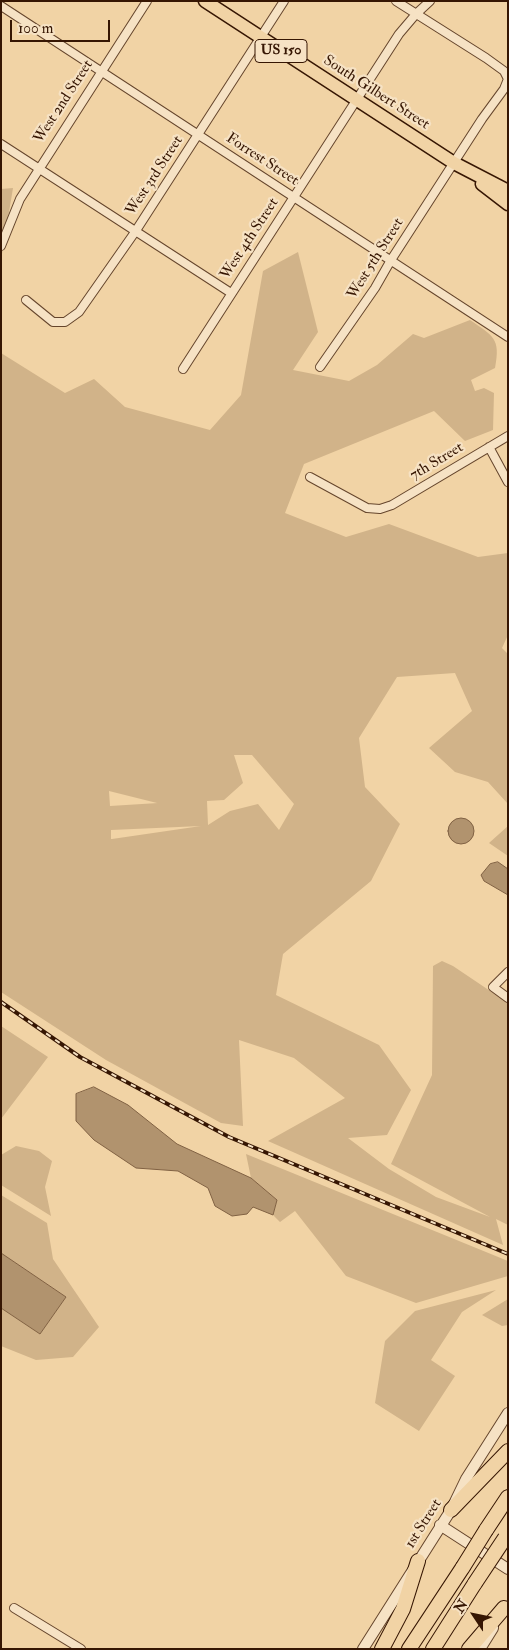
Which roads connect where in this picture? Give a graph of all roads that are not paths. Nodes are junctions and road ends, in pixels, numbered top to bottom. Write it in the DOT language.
graph roads {
  1 [pos="147,1"];
  2 [pos="205,1"];
  3 [pos="284,1"];
  4 [pos="396,1"];
  5 [pos="430,1"];
  6 [pos="4,7"];
  7 [pos="416,14"];
  8 [pos="261,38"];
  9 [pos="101,72"];
  10 [pos="508,79"];
  11 [pos="357,100"];
  12 [pos="198,134"];
  13 [pos="1,144"];
  14 [pos="454,163"];
  15 [pos="38,169"];
  16 [pos="508,191"];
  17 [pos="294,198"];
  18 [pos="508,204"];
  19 [pos="135,232"];
  20 [pos="1,246"];
  21 [pos="390,260"];
  22 [pos="231,293"];
  23 [pos="26,300"];
  24 [pos="508,337"];
  25 [pos="320,368"];
  26 [pos="184,369"];
  27 [pos="508,436"];
  28 [pos="489,447"];
  29 [pos="310,477"];
  30 [pos="508,482"];
  31 [pos="508,972"];
  32 [pos="508,998"];
  33 [pos="508,1413"];
  34 [pos="508,1451"];
  35 [pos="508,1496"];
  36 [pos="451,1510"];
  37 [pos="440,1525"];
  38 [pos="506,1535"];
  39 [pos="418,1561"];
  40 [pos="508,1569"];
  41 [pos="507,1606"];
  42 [pos="14,1608"];
  43 [pos="81,1649"];
  44 [pos="363,1649"];
  45 [pos="382,1649"];
  46 [pos="410,1649"];
  47 [pos="433,1649"];
  48 [pos="469,1649"];
  49 [pos="480,1649"];
  1 -- 9 [label="street, West 2nd Street"];
  2 -- 8 [label="main road, South Gilbert Street / US 150"];
  3 -- 8 [label="street, West 3rd Street"];
  4 -- 7 [label="street"];
  5 -- 7 [label="street, West 4th Street"];
  6 -- 9 [label="street, Forrest Street"];
  7 -- 10 [label="street"];
  7 -- 11 [label="street, West 4th Street"];
  8 -- 11 [label="main road, South Gilbert Street / US 150"];
  8 -- 12 [label="street, West 3rd Street"];
  9 -- 12 [label="street, Forrest Street"];
  9 -- 15 [label="street, West 2nd Street"];
  10 -- 14 [label="street, West 5th Street"];
  11 -- 14 [label="main road, South Gilbert Street / US 150"];
  11 -- 17 [label="street, West 4th Street"];
  12 -- 17 [label="street, Forrest Street"];
  12 -- 19 [label="street, West 3rd Street"];
  13 -- 15 [label="street"];
  14 -- 16 [label="main road, South Gilbert Street / US 150"];
  14 -- 18 [label="main road, South Gilbert Street / US 150"];
  14 -- 21 [label="street, West 5th Street"];
  15 -- 19 [label="street"];
  15 -- 20 [label="street, West 2nd Street"];
  17 -- 21 [label="street, Forrest Street"];
  17 -- 22 [label="street, West 4th Street"];
  19 -- 22 [label="street"];
  19 -- 23 [label="street, West 3rd Street"];
  21 -- 24 [label="street, Forrest Street"];
  21 -- 25 [label="street, West 5th Street"];
  22 -- 26 [label="street, West 4th Street"];
  27 -- 28 [label="street, 7th Street"];
  28 -- 29 [label="street, 7th Street"];
  28 -- 30 [label="street"];
  31 -- 32 [label="street"];
  33 -- 36 [label="street, 1st Street"];
  34 -- 36 [label="highway"];
  35 -- 46 [label="highway, bridge"];
  36 -- 37 [label="street, 1st Street"];
  37 -- 39 [label="street, 1st Street"];
  37 -- 40 [label="street"];
  38 -- 47 [label="highway, bridge"];
  39 -- 44 [label="street, 1st Street"];
  39 -- 45 [label="highway"];
  41 -- 48 [label="highway"];
  41 -- 49 [label="street"];
  42 -- 43 [label="street"];
}
